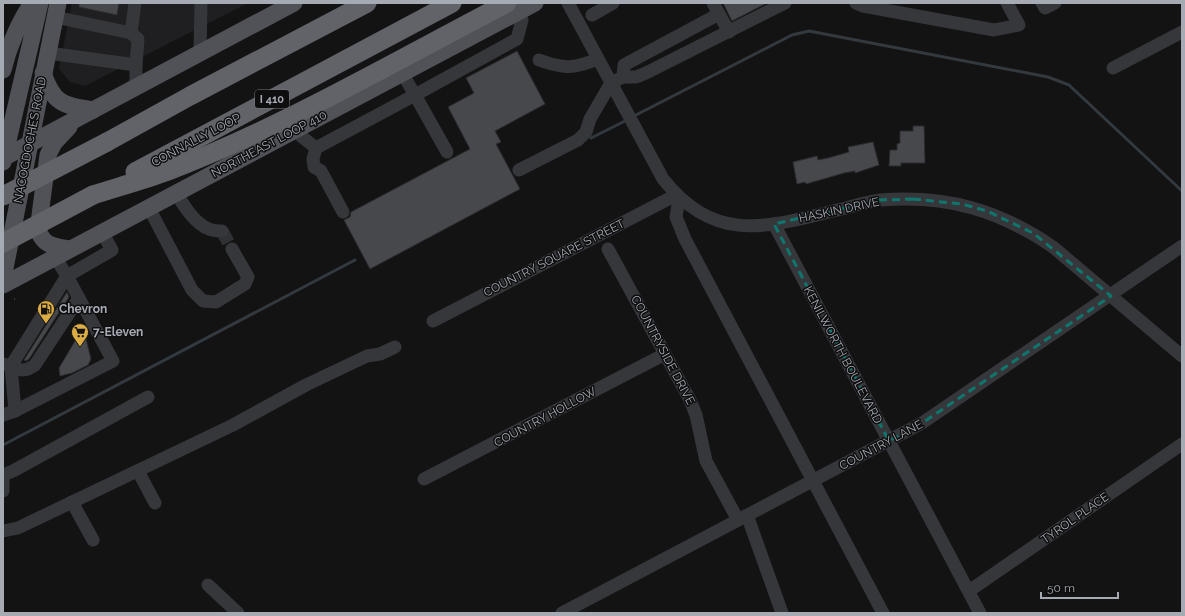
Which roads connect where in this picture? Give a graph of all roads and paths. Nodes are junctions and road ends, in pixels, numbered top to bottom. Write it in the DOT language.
graph roads {
  1 [pos="32,3"];
  2 [pos="40,3"];
  3 [pos="135,3"];
  4 [pos="201,3"];
  5 [pos="367,3"];
  6 [pos="452,3"];
  7 [pos="535,3"];
  8 [pos="568,3"];
  9 [pos="613,3"];
  10 [pos="785,3"];
  11 [pos="856,3"];
  12 [pos="908,3"];
  13 [pos="1007,3"];
  14 [pos="1042,3"];
  15 [pos="1055,3"];
  16 [pos="287,5"];
  17 [pos="512,8"];
  18 [pos="716,8"];
  19 [pos="56,10"];
  20 [pos="592,15"];
  21 [pos="913,15"];
  22 [pos="729,32"];
  23 [pos="1182,32"];
  24 [pos="131,33"];
  25 [pos="48,53"];
  26 [pos="200,53"];
  27 [pos="598,59"];
  28 [pos="539,60"];
  29 [pos="136,65"];
  30 [pos="1113,68"];
  31 [pos="3,70"];
  32 [pos="402,73"];
  33 [pos="43,74"];
  34 [pos="617,80"];
  35 [pos="136,87"];
  36 [pos="415,95"];
  37 [pos="93,110"];
  38 [pos="76,120"];
  39 [pos="297,129"];
  40 [pos="29,145"];
  41 [pos="316,148"];
  42 [pos="447,152"];
  43 [pos="3,159"];
  44 [pos="519,170"];
  45 [pos="35,178"];
  46 [pos="3,192"];
  47 [pos="176,193"];
  48 [pos="93,195"];
  49 [pos="3,196"];
  50 [pos="678,196"];
  51 [pos="149,208"];
  52 [pos="344,212"];
  53 [pos="774,224"];
  54 [pos="102,232"];
  55 [pos="222,232"];
  56 [pos="3,243"];
  57 [pos="1182,246"];
  58 [pos="232,249"];
  59 [pos="608,249"];
  60 [pos="62,253"];
  61 [pos="67,276"];
  62 [pos="3,278"];
  63 [pos="3,285"];
  64 [pos="1111,296"];
  65 [pos="79,298"];
  66 [pos="433,321"];
  67 [pos="395,347"];
  68 [pos="665,354"];
  69 [pos="1182,356"];
  70 [pos="7,365"];
  71 [pos="148,397"];
  72 [pos="9,413"];
  73 [pos="889,441"];
  74 [pos="1182,444"];
  75 [pos="138,471"];
  76 [pos="3,475"];
  77 [pos="424,480"];
  78 [pos="812,481"];
  79 [pos="3,491"];
  80 [pos="72,502"];
  81 [pos="155,503"];
  82 [pos="743,518"];
  83 [pos="3,524"];
  84 [pos="3,531"];
  85 [pos="93,540"];
  86 [pos="208,585"];
  87 [pos="969,591"];
  88 [pos="238,613"];
  89 [pos="562,613"];
  90 [pos="782,613"];
  91 [pos="883,613"];
  92 [pos="980,613"];
  1 -- 31 [label="main road"];
  2 -- 43 [label="main road, NACOGDOCHES ROAD"];
  3 -- 24 [label="street"];
  4 -- 26 [label="street"];
  5 -- 45 [label="highway, bridge"];
  6 -- 48 [label="highway, CONNALLY LOOP / I 410"];
  7 -- 17 [label="main road, NORTHEAST LOOP 410"];
  8 -- 27 [label="street, HASKIN DRIVE"];
  9 -- 20 [label="street"];
  10 -- 22 [label="street"];
  11 -- 21 [label="street"];
  12 -- 21 [label="street"];
  13 -- 21 [label="street"];
  14 -- 15 [label="street"];
  16 -- 26 [label="main road"];
  17 -- 32 [label="main road, NORTHEAST LOOP 410"];
  17 -- 36 [label="street"];
  17 -- 48 [label="highway"];
  18 -- 22 [label="street"];
  18 -- 34 [label="street"];
  19 -- 24 [label="street"];
  19 -- 25 [label="main road, NACOGDOCHES ROAD"];
  22 -- 34 [label="street"];
  23 -- 30 [label="street"];
  24 -- 29 [label="street"];
  25 -- 29 [label="street"];
  25 -- 33 [label="main road, NACOGDOCHES ROAD"];
  26 -- 35 [label="main road"];
  27 -- 28 [label="street"];
  27 -- 34 [label="street, HASKIN DRIVE"];
  29 -- 35 [label="street"];
  32 -- 36 [label="street"];
  32 -- 39 [label="main road, NORTHEAST LOOP 410"];
  33 -- 37 [label="main road"];
  33 -- 40 [label="main road, NACOGDOCHES ROAD"];
  34 -- 44 [label="street"];
  34 -- 50 [label="street, HASKIN DRIVE"];
  35 -- 37 [label="main road"];
  36 -- 41 [label="street"];
  36 -- 42 [label="street"];
  37 -- 38 [label="main road"];
  38 -- 40 [label="main road"];
  38 -- 60 [label="main road"];
  39 -- 41 [label="street"];
  39 -- 47 [label="main road, NORTHEAST LOOP 410"];
  40 -- 43 [label="main road"];
  40 -- 62 [label="main road, NACOGDOCHES ROAD"];
  41 -- 52 [label="street"];
  45 -- 46 [label="highway, bridge"];
  45 -- 49 [label="highway, bridge"];
  47 -- 51 [label="main road, NORTHEAST LOOP 410"];
  47 -- 55 [label="street"];
  48 -- 56 [label="highway, CONNALLY LOOP / I 410, bridge"];
  50 -- 53 [label="street, HASKIN DRIVE"];
  50 -- 66 [label="street, COUNTRY SQUARE STREET"];
  50 -- 78 [label="street"];
  51 -- 54 [label="main road, NORTHEAST LOOP 410"];
  51 -- 58 [label="street"];
  53 -- 64 [label="street, HASKIN DRIVE"];
  53 -- 73 [label="street, KENILWORTH BOULEVARD"];
  54 -- 60 [label="main road, NORTHEAST LOOP 410"];
  54 -- 61 [label="street"];
  57 -- 64 [label="street, COUNTRY LANE"];
  59 -- 68 [label="street, COUNTRYSIDE DRIVE"];
  60 -- 61 [label="street"];
  60 -- 63 [label="main road, NORTHEAST LOOP 410"];
  61 -- 65 [label="street"];
  61 -- 70 [label="street"];
  64 -- 69 [label="street, HASKIN DRIVE"];
  64 -- 73 [label="street, COUNTRY LANE"];
  65 -- 70 [label="street"];
  65 -- 72 [label="street"];
  67 -- 75 [label="street"];
  68 -- 77 [label="street, COUNTRY HOLLOW"];
  68 -- 82 [label="street, COUNTRYSIDE DRIVE"];
  70 -- 72 [label="street"];
  71 -- 76 [label="street"];
  73 -- 78 [label="street, COUNTRY LANE"];
  73 -- 87 [label="street, KENILWORTH BOULEVARD"];
  74 -- 87 [label="street, TYROL PLACE"];
  75 -- 80 [label="street"];
  75 -- 81 [label="street"];
  76 -- 79 [label="street"];
  78 -- 82 [label="street, COUNTRY LANE"];
  78 -- 91 [label="street"];
  80 -- 84 [label="street"];
  80 -- 85 [label="street"];
  82 -- 89 [label="street, COUNTRY LANE"];
  82 -- 90 [label="street, COUNTRYSIDE DRIVE"];
  83 -- 84 [label="street"];
  86 -- 88 [label="street"];
  87 -- 92 [label="street, KENILWORTH BOULEVARD"];
}
